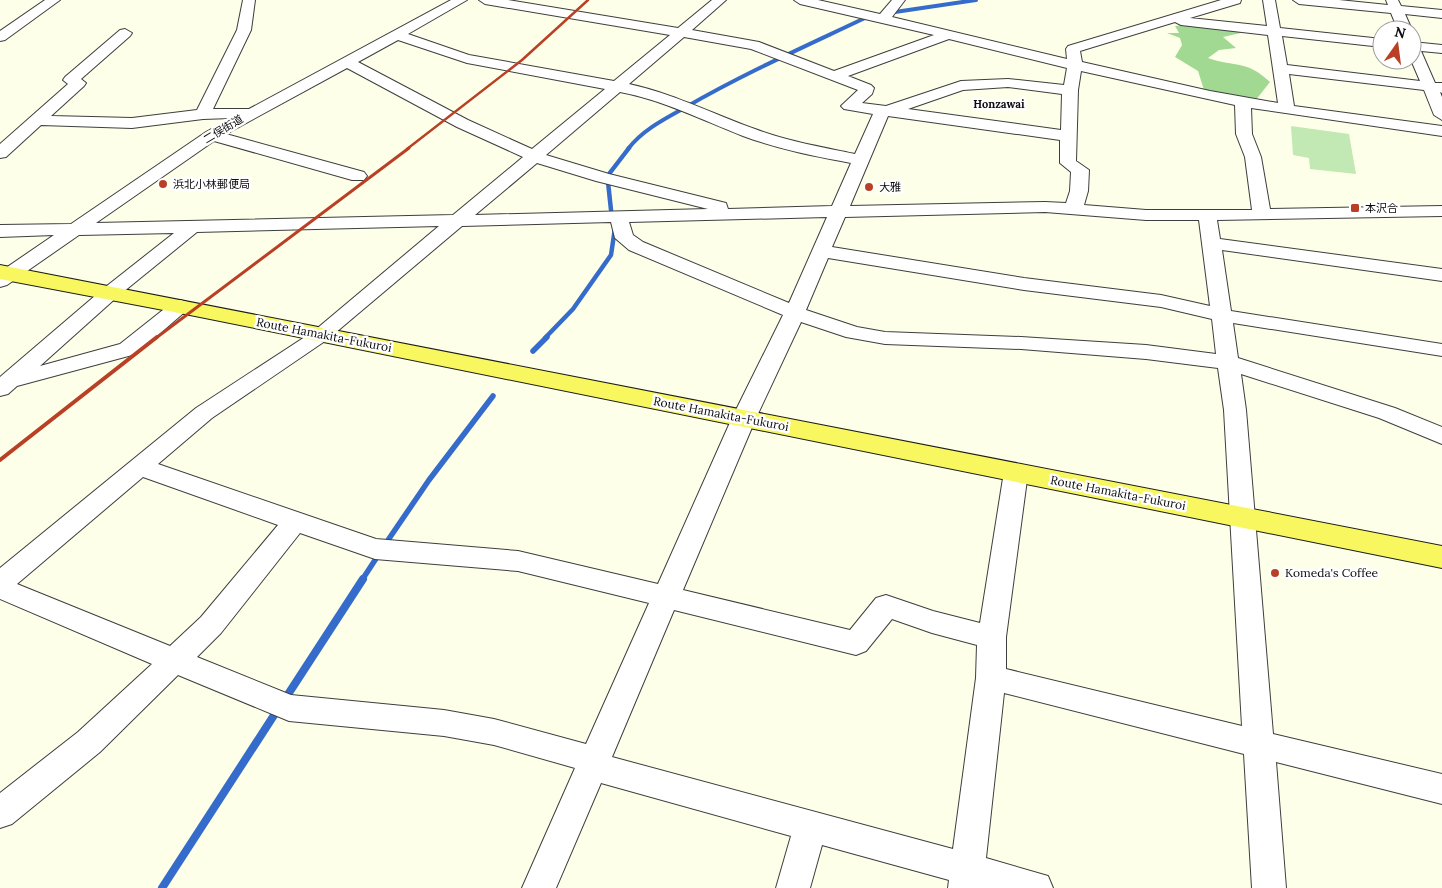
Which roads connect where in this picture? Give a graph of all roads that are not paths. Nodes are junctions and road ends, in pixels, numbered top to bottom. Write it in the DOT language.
graph roads {
  1 [pos="54,0"];
  2 [pos="249,0"];
  3 [pos="439,0"];
  4 [pos="461,0"];
  5 [pos="485,0"];
  6 [pos="720,0"];
  7 [pos="800,0"];
  8 [pos="898,0"];
  9 [pos="1234,0"];
  10 [pos="1270,0"];
  11 [pos="1300,0"];
  12 [pos="1393,5"];
  13 [pos="1442,14"];
  14 [pos="430,17"];
  15 [pos="884,18"];
  16 [pos="1174,20"];
  17 [pos="1400,20"];
  18 [pos="1275,31"];
  19 [pos="680,32"];
  20 [pos="125,34"];
  21 [pos="949,34"];
  22 [pos="397,35"];
  23 [pos="0,37"];
  24 [pos="1372,42"];
  25 [pos="1422,47"];
  26 [pos="1442,49"];
  27 [pos="348,62"];
  28 [pos="1422,63"];
  29 [pos="1075,65"];
  30 [pos="1281,69"];
  31 [pos="836,75"];
  32 [pos="616,86"];
  33 [pos="1436,87"];
  34 [pos="1070,90"];
  35 [pos="1243,102"];
  36 [pos="1287,109"];
  37 [pos="884,112"];
  38 [pos="204,114"];
  39 [pos="248,114"];
  40 [pos="1442,115"];
  41 [pos="32,125"];
  42 [pos="0,131"];
  43 [pos="1442,131"];
  44 [pos="212,134"];
  45 [pos="1070,136"];
  46 [pos="0,153"];
  47 [pos="533,156"];
  48 [pos="859,160"];
  49 [pos="358,176"];
  50 [pos="1074,208"];
  51 [pos="1442,210"];
  52 [pos="839,212"];
  53 [pos="746,213"];
  54 [pos="1207,215"];
  55 [pos="1262,215"];
  56 [pos="618,216"];
  57 [pos="454,221"];
  58 [pos="192,227"];
  59 [pos="0,230"];
  60 [pos="74,230"];
  61 [pos="1210,244"];
  62 [pos="821,251"];
  63 [pos="1442,275"];
  64 [pos="3,276"];
  65 [pos="110,292"];
  66 [pos="180,306"];
  67 [pos="796,313"];
  68 [pos="1220,315"];
  69 [pos="321,335"];
  70 [pos="1442,350"];
  71 [pos="1227,362"];
  72 [pos="4,384"];
  73 [pos="744,418"];
  74 [pos="1442,436"];
  75 [pos="140,467"];
  76 [pos="1016,472"];
  77 [pos="1243,518"];
  78 [pos="295,521"];
  79 [pos="1442,557"];
  80 [pos="0,583"];
  81 [pos="0,588"];
  82 [pos="666,598"];
  83 [pos="992,637"];
  84 [pos="173,660"];
  85 [pos="990,678"];
  86 [pos="1259,742"];
  87 [pos="594,763"];
  88 [pos="1442,789"];
  89 [pos="0,814"];
  90 [pos="810,826"];
  91 [pos="966,879"];
  92 [pos="539,888"];
  93 [pos="793,888"];
  94 [pos="1036,888"];
  95 [pos="1269,888"];
  1 -- 23 [label="street"];
  2 -- 38 [label="street"];
  3 -- 14 [label="street"];
  4 -- 14 [label="street, 二俣街道"];
  5 -- 19 [label="street"];
  6 -- 19 [label="street"];
  7 -- 15 [label="street"];
  8 -- 15 [label="street"];
  9 -- 16 [label="street"];
  10 -- 18 [label="street"];
  11 -- 12 [label="street"];
  12 -- 13 [label="street"];
  12 -- 17 [label="street"];
  14 -- 22 [label="street, 二俣街道"];
  15 -- 21 [label="street"];
  16 -- 18 [label="street"];
  16 -- 29 [label="street"];
  18 -- 24 [label="street"];
  18 -- 30 [label="street"];
  19 -- 31 [label="street"];
  19 -- 32 [label="street"];
  20 -- 41 [label="street"];
  21 -- 29 [label="street"];
  21 -- 31 [label="street"];
  22 -- 27 [label="street, 二俣街道"];
  22 -- 32 [label="street"];
  25 -- 26 [label="street"];
  27 -- 39 [label="street, 二俣街道"];
  27 -- 47 [label="street"];
  28 -- 33 [label="street"];
  29 -- 34 [label="street"];
  29 -- 35 [label="street"];
  30 -- 33 [label="street"];
  30 -- 36 [label="street"];
  31 -- 37 [label="street"];
  32 -- 47 [label="street"];
  32 -- 48 [label="street"];
  33 -- 40 [label="street"];
  34 -- 37 [label="street"];
  34 -- 45 [label="street"];
  35 -- 36 [label="street"];
  35 -- 55 [label="street"];
  36 -- 43 [label="street"];
  37 -- 45 [label="street"];
  37 -- 48 [label="street"];
  38 -- 39 [label="street"];
  38 -- 41 [label="street"];
  39 -- 44 [label="street, 二俣街道"];
  41 -- 42 [label="street"];
  41 -- 46 [label="street"];
  44 -- 49 [label="street"];
  44 -- 60 [label="street, 二俣街道"];
  45 -- 50 [label="street"];
  47 -- 53 [label="street"];
  47 -- 57 [label="street"];
  48 -- 52 [label="street"];
  50 -- 52 [label="street"];
  50 -- 54 [label="street"];
  51 -- 55 [label="street"];
  52 -- 53 [label="street"];
  52 -- 62 [label="street"];
  53 -- 56 [label="street"];
  54 -- 55 [label="street"];
  54 -- 61 [label="street"];
  56 -- 57 [label="street"];
  56 -- 67 [label="street"];
  57 -- 58 [label="street"];
  57 -- 69 [label="street"];
  58 -- 60 [label="street"];
  58 -- 65 [label="street"];
  59 -- 60 [label="street"];
  60 -- 64 [label="street, 二俣街道"];
  61 -- 63 [label="street"];
  61 -- 68 [label="street"];
  62 -- 67 [label="street"];
  62 -- 68 [label="street"];
  64 -- 65 [label="main road, Route Hamakita-Fukuroi"];
  65 -- 66 [label="main road, Route Hamakita-Fukuroi"];
  65 -- 72 [label="street"];
  66 -- 69 [label="main road, Route Hamakita-Fukuroi"];
  66 -- 72 [label="street"];
  67 -- 71 [label="street"];
  67 -- 73 [label="street"];
  68 -- 70 [label="street"];
  68 -- 71 [label="street"];
  69 -- 73 [label="main road, Route Hamakita-Fukuroi"];
  69 -- 75 [label="street"];
  71 -- 74 [label="street"];
  71 -- 77 [label="street"];
  73 -- 76 [label="main road, Route Hamakita-Fukuroi"];
  73 -- 82 [label="street"];
  75 -- 78 [label="street"];
  75 -- 80 [label="street"];
  76 -- 77 [label="main road, Route Hamakita-Fukuroi"];
  76 -- 83 [label="street"];
  77 -- 79 [label="main road, Route Hamakita-Fukuroi"];
  77 -- 86 [label="street"];
  78 -- 82 [label="street"];
  78 -- 84 [label="street"];
  81 -- 84 [label="street"];
  82 -- 83 [label="street"];
  82 -- 87 [label="street"];
  83 -- 85 [label="street"];
  84 -- 87 [label="street"];
  84 -- 89 [label="street"];
  85 -- 86 [label="street"];
  85 -- 91 [label="street"];
  86 -- 88 [label="street"];
  86 -- 95 [label="street"];
  87 -- 90 [label="street"];
  87 -- 92 [label="street"];
  90 -- 91 [label="street"];
  90 -- 93 [label="street"];
  91 -- 94 [label="street"];
}
